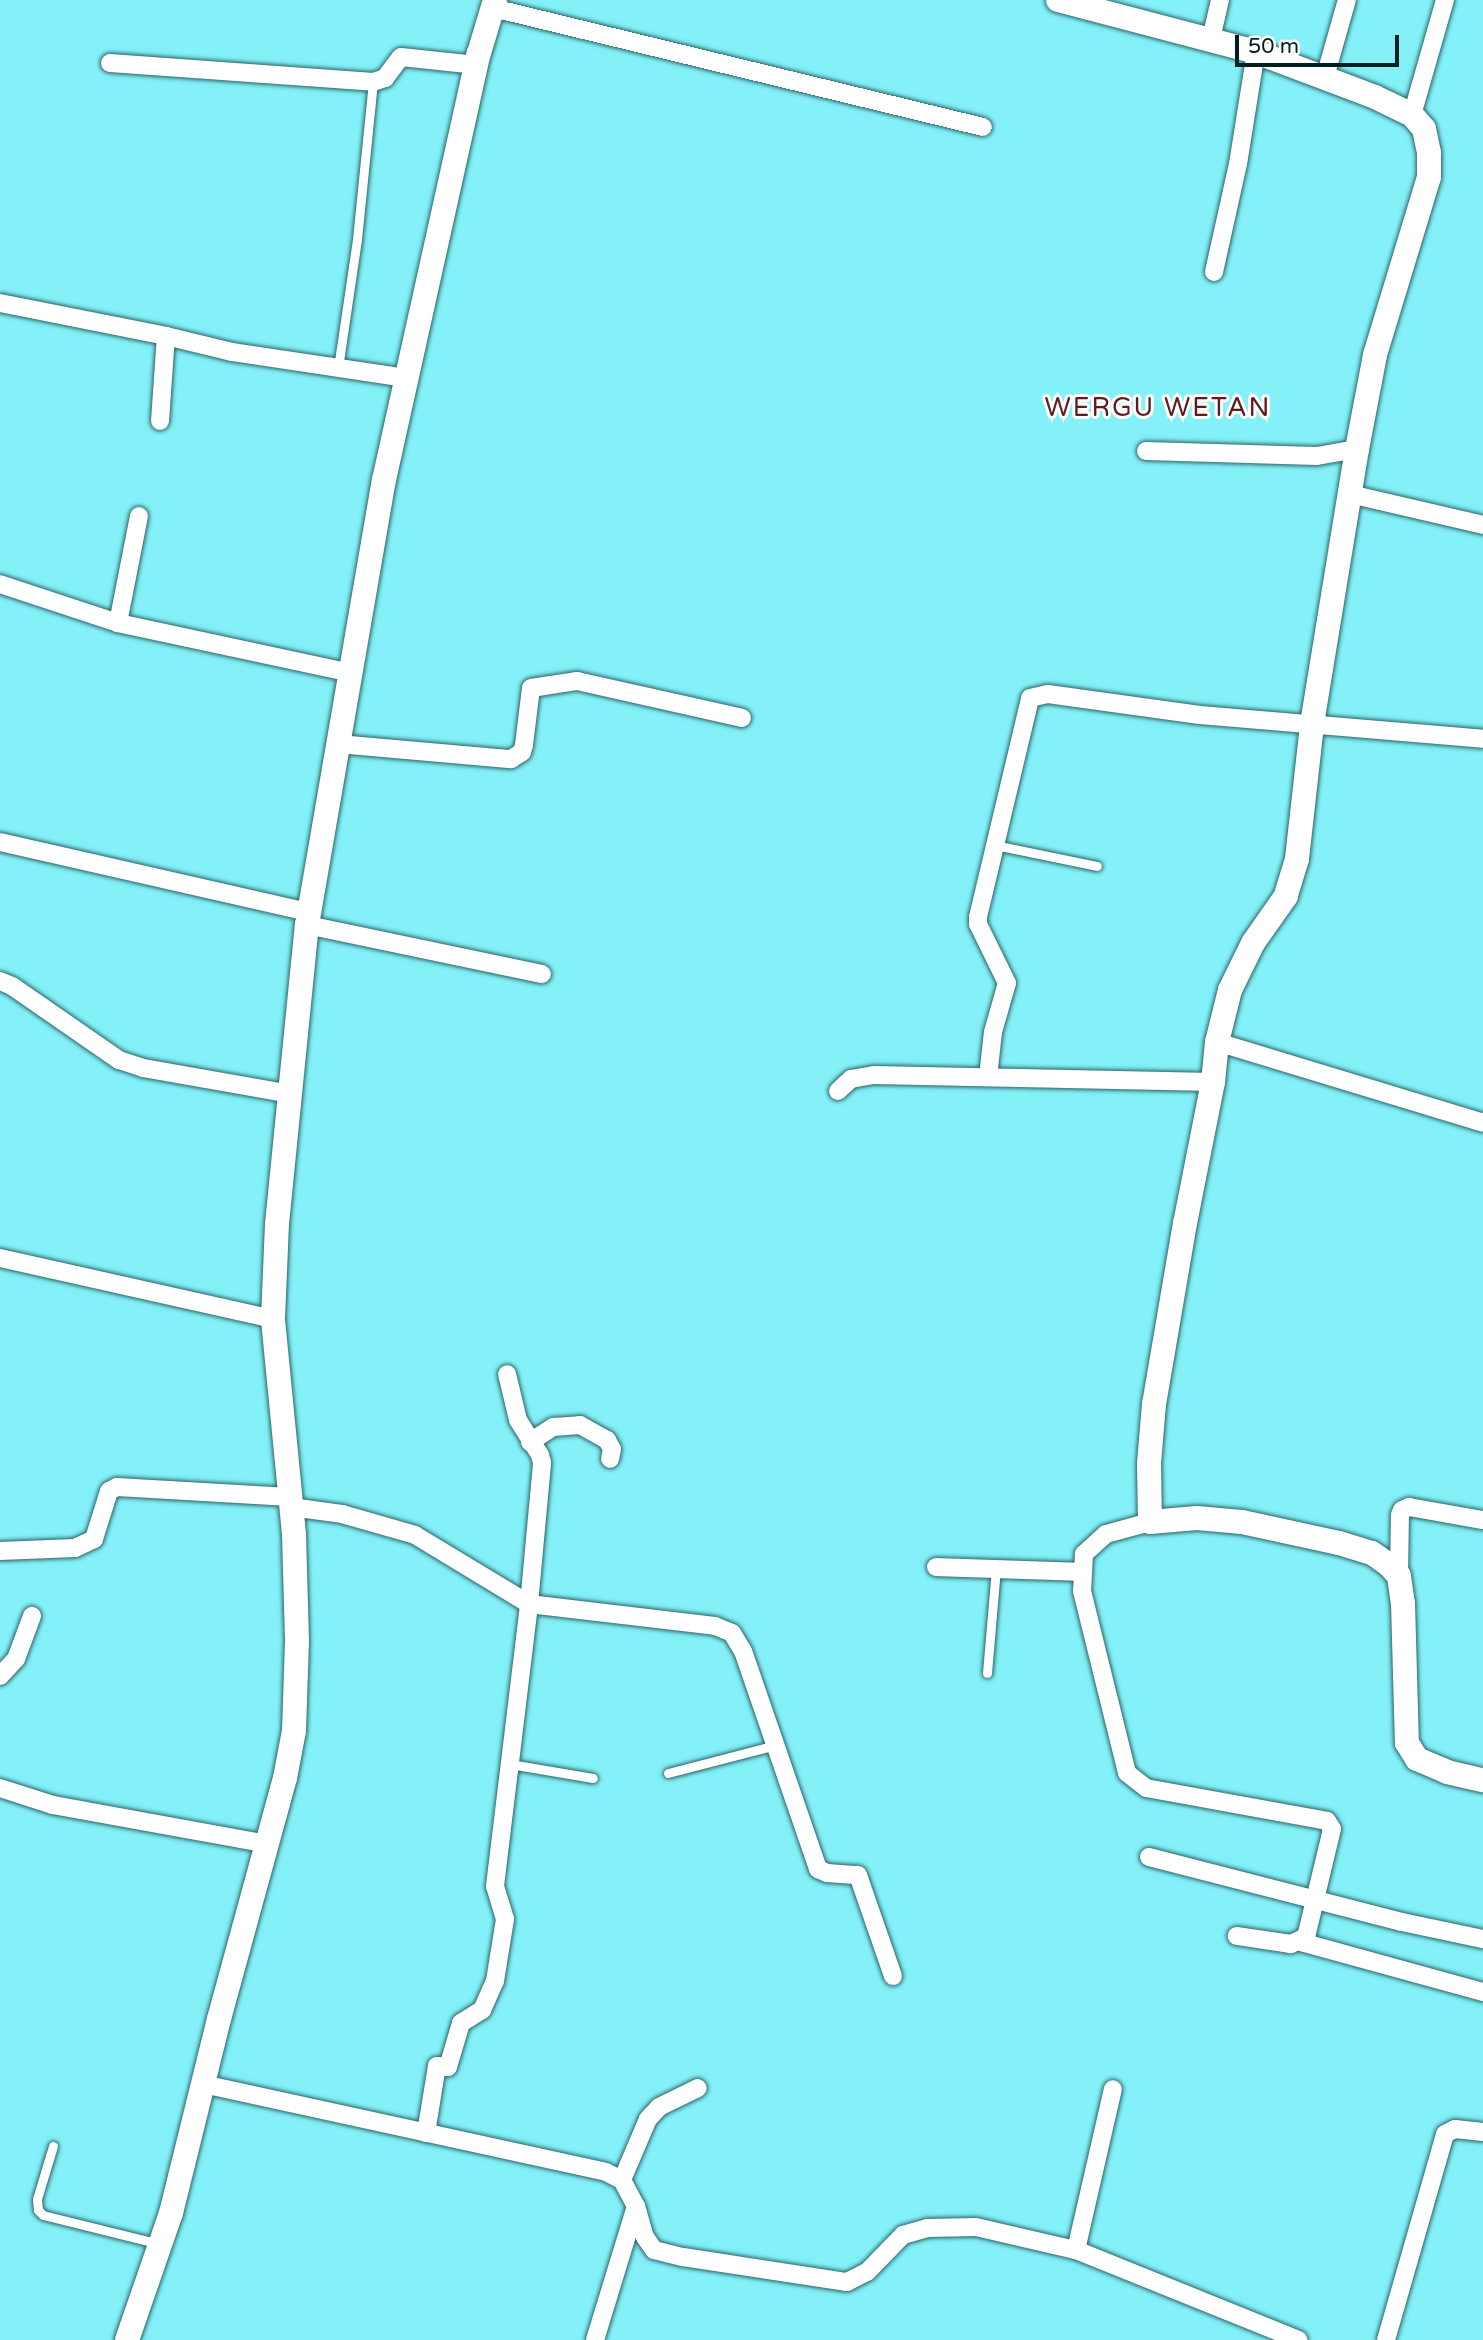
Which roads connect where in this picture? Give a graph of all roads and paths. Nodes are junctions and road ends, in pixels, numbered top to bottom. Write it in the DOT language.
graph roads {
  1 [pos="1058,0"];
  2 [pos="1220,0"];
  3 [pos="1347,0"];
  4 [pos="1445,0"];
  5 [pos="494,4"];
  6 [pos="1210,39"];
  7 [pos="1256,52"];
  8 [pos="110,63"];
  9 [pos="477,65"];
  10 [pos="1325,77"];
  11 [pos="373,82"];
  12 [pos="1412,115"];
  13 [pos="983,127"];
  14 [pos="1214,272"];
  15 [pos="0,303"];
  16 [pos="166,335"];
  17 [pos="338,370"];
  18 [pos="407,379"];
  19 [pos="160,421"];
  20 [pos="1357,449"];
  21 [pos="1146,451"];
  22 [pos="1350,494"];
  23 [pos="139,516"];
  24 [pos="1483,525"];
  25 [pos="0,584"];
  26 [pos="118,623"];
  27 [pos="351,673"];
  28 [pos="742,718"];
  29 [pos="1312,725"];
  30 [pos="1483,739"];
  31 [pos="338,744"];
  32 [pos="0,842"];
  33 [pos="995,845"];
  34 [pos="1097,866"];
  35 [pos="308,918"];
  36 [pos="542,974"];
  37 [pos="0,981"];
  38 [pos="1217,1042"];
  39 [pos="988,1077"];
  40 [pos="1213,1082"];
  41 [pos="838,1091"];
  42 [pos="290,1094"];
  43 [pos="1483,1123"];
  44 [pos="0,1258"];
  45 [pos="273,1319"];
  46 [pos="507,1374"];
  47 [pos="530,1442"];
  48 [pos="610,1459"];
  49 [pos="290,1502"];
  50 [pos="1483,1520"];
  51 [pos="1150,1522"];
  52 [pos="0,1551"];
  53 [pos="936,1567"];
  54 [pos="996,1569"];
  55 [pos="1083,1572"];
  56 [pos="1399,1576"];
  57 [pos="529,1604"];
  58 [pos="32,1616"];
  59 [pos="987,1673"];
  60 [pos="0,1676"];
  61 [pos="776,1745"];
  62 [pos="510,1764"];
  63 [pos="668,1773"];
  64 [pos="593,1778"];
  65 [pos="1483,1780"];
  66 [pos="0,1788"];
  67 [pos="268,1844"];
  68 [pos="1149,1857"];
  69 [pos="1317,1898"];
  70 [pos="1237,1936"];
  71 [pos="1483,1938"];
  72 [pos="1301,1942"];
  73 [pos="893,1976"];
  74 [pos="1483,1993"];
  75 [pos="203,2084"];
  76 [pos="698,2088"];
  77 [pos="1113,2089"];
  78 [pos="1483,2132"];
  79 [pos="426,2133"];
  80 [pos="53,2146"];
  81 [pos="622,2180"];
  82 [pos="636,2206"];
  83 [pos="162,2245"];
  84 [pos="1076,2250"];
  85 [pos="1291,2337"];
  86 [pos="127,2340"];
  87 [pos="595,2340"];
  88 [pos="1386,2340"];
  1 -- 6 [label="street"];
  2 -- 6 [label="street"];
  3 -- 10 [label="street"];
  4 -- 12 [label="street"];
  5 -- 9 [label="street"];
  5 -- 13 [label="street"];
  6 -- 7 [label="street"];
  7 -- 10 [label="street"];
  7 -- 14 [label="street"];
  8 -- 11 [label="street"];
  9 -- 11 [label="street"];
  9 -- 18 [label="street"];
  10 -- 12 [label="street"];
  11 -- 17 [label="lane"];
  12 -- 20 [label="street"];
  15 -- 16 [label="street"];
  16 -- 17 [label="street"];
  16 -- 19 [label="street"];
  17 -- 18 [label="street"];
  18 -- 27 [label="street"];
  20 -- 21 [label="street"];
  20 -- 22 [label="street"];
  22 -- 24 [label="street"];
  22 -- 29 [label="street"];
  23 -- 26 [label="street"];
  25 -- 26 [label="street"];
  26 -- 27 [label="street"];
  27 -- 31 [label="street"];
  28 -- 31 [label="street"];
  29 -- 30 [label="street"];
  29 -- 33 [label="street"];
  29 -- 38 [label="street"];
  31 -- 35 [label="street"];
  32 -- 35 [label="street"];
  33 -- 34 [label="lane"];
  33 -- 39 [label="street"];
  35 -- 36 [label="street"];
  35 -- 42 [label="street"];
  37 -- 42 [label="street"];
  38 -- 40 [label="street"];
  38 -- 43 [label="street"];
  39 -- 40 [label="street"];
  39 -- 41 [label="street"];
  40 -- 51 [label="street"];
  42 -- 45 [label="street"];
  44 -- 45 [label="street"];
  45 -- 49 [label="street"];
  46 -- 47 [label="street"];
  47 -- 48 [label="street"];
  47 -- 57 [label="street"];
  49 -- 52 [label="street"];
  49 -- 57 [label="street"];
  49 -- 67 [label="street"];
  50 -- 56 [label="street"];
  51 -- 55 [label="street"];
  51 -- 56 [label="street"];
  53 -- 54 [label="street"];
  54 -- 55 [label="street"];
  54 -- 59 [label="lane"];
  55 -- 69 [label="street"];
  56 -- 65 [label="street"];
  57 -- 61 [label="street"];
  57 -- 62 [label="street"];
  58 -- 60 [label="street"];
  61 -- 63 [label="lane"];
  61 -- 73 [label="street"];
  62 -- 64 [label="lane"];
  62 -- 79 [label="street"];
  66 -- 67 [label="street"];
  67 -- 75 [label="street"];
  68 -- 69 [label="street"];
  69 -- 71 [label="street"];
  69 -- 72 [label="street"];
  70 -- 72 [label="street"];
  72 -- 74 [label="street"];
  75 -- 79 [label="street"];
  75 -- 83 [label="street"];
  76 -- 81 [label="street"];
  77 -- 84 [label="street"];
  78 -- 88 [label="street"];
  79 -- 81 [label="street"];
  80 -- 83 [label="lane"];
  81 -- 82 [label="street"];
  82 -- 84 [label="street"];
  82 -- 87 [label="street"];
  83 -- 86 [label="street"];
  84 -- 85 [label="street"];
}
